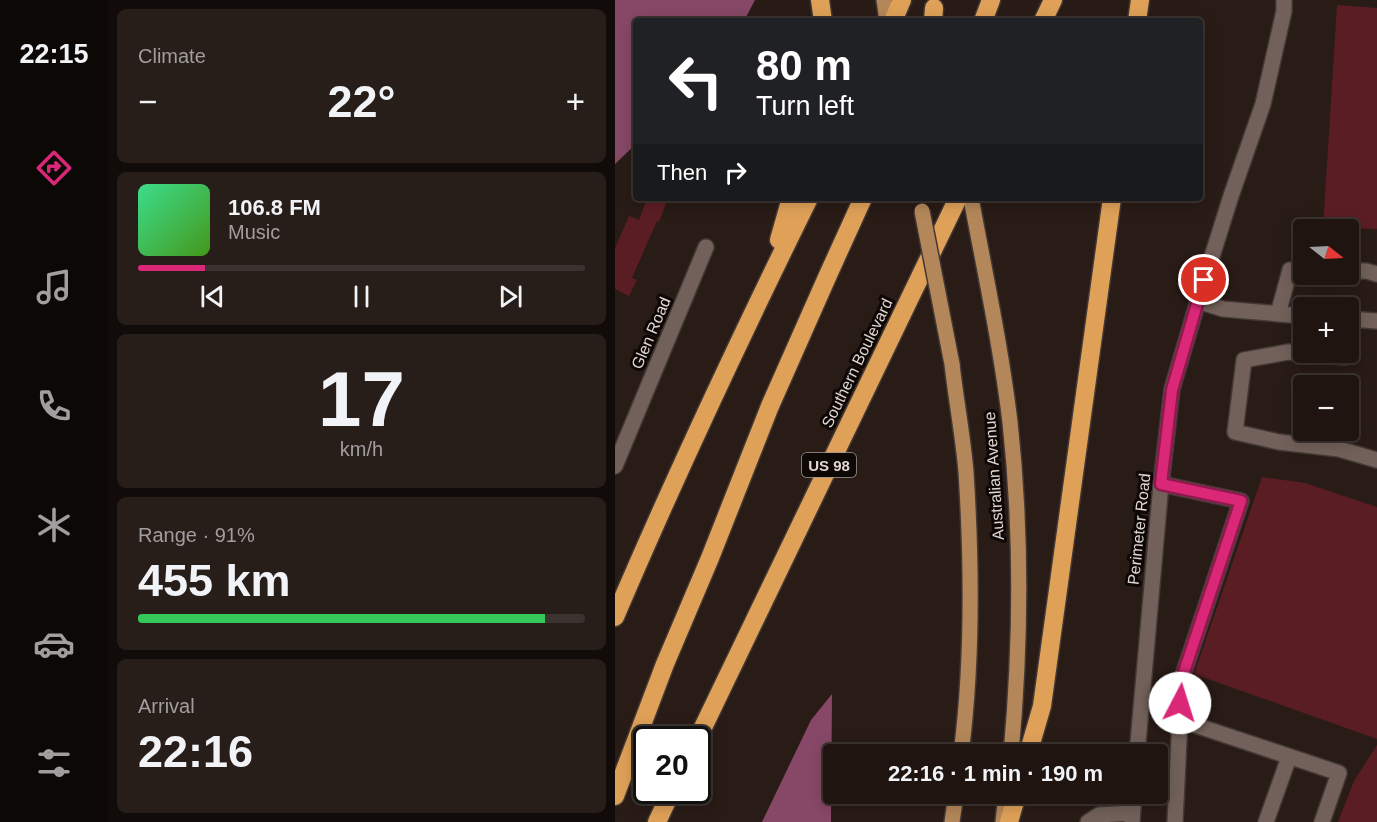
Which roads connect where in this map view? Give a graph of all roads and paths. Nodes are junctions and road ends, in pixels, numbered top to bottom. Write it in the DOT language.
graph roads {
  1 [pos="821,0"];
  2 [pos="884,0"];
  3 [pos="902,0"];
  4 [pos="991,0"];
  5 [pos="1053,0"];
  6 [pos="1140,0"];
  7 [pos="1284,0"];
  8 [pos="823,18"];
  9 [pos="887,18"];
  10 [pos="894,18"];
  11 [pos="984,18"];
  12 [pos="1044,18"];
  13 [pos="1137,18"];
  14 [pos="790,201"];
  15 [pos="808,201"];
  16 [pos="862,201"];
  17 [pos="957,201"];
  18 [pos="972,201"];
  19 [pos="1112,201"];
  20 [pos="922,203"];
  21 [pos="706,247"];
  22 [pos="1293,270"];
  23 [pos="1359,271"];
  24 [pos="1377,274"];
  25 [pos="766,286"];
  26 [pos="1198,300"];
  27 [pos="1278,314"];
  28 [pos="1293,315"];
  29 [pos="1359,320"];
  30 [pos="1377,321"];
  31 [pos="1293,352"];
  32 [pos="1377,460"];
  33 [pos="615,466"];
  34 [pos="1161,484"];
  35 [pos="615,617"];
  36 [pos="1180,720"];
  37 [pos="704,726"];
  38 [pos="962,744"];
  39 [pos="1012,744"];
  40 [pos="1031,744"];
  41 [pos="1138,744"];
  42 [pos="1289,757"];
  43 [pos="615,796"];
  44 [pos="665,804"];
  45 [pos="955,804"];
  46 [pos="1005,804"];
  47 [pos="1014,804"];
  48 [pos="1132,818"];
  49 [pos="657,822"];
  50 [pos="952,822"];
  51 [pos="1003,822"];
  52 [pos="1009,822"];
  53 [pos="1088,822"];
  54 [pos="1175,822"];
  55 [pos="1266,822"];
  56 [pos="1322,822"];
  1 -- 8 [label="highway"];
  2 -- 9 [label="main road"];
  3 -- 10 [label="highway"];
  4 -- 11 [label="highway"];
  5 -- 12 [label="highway"];
  6 -- 13 [label="highway"];
  7 -- 26 [label="street, Perimeter Road"];
  14 -- 25 [label="highway"];
  15 -- 25 [label="highway"];
  16 -- 43 [label="highway"];
  17 -- 37 [label="highway, Southern Boulevard / US 98"];
  18 -- 39 [label="main road, Australian Avenue"];
  19 -- 40 [label="highway"];
  20 -- 38 [label="main road, Australian Avenue, bridge"];
  21 -- 33 [label="street, Glen Road"];
  22 -- 27 [label="street"];
  23 -- 24 [label="street"];
  25 -- 35 [label="highway"];
  26 -- 27 [label="street"];
  26 -- 34 [label="street, Perimeter Road"];
  27 -- 28 [label="street"];
  29 -- 30 [label="street"];
  31 -- 32 [label="street"];
  34 -- 36 [label="street"];
  34 -- 41 [label="street, Perimeter Road"];
  36 -- 42 [label="street"];
  36 -- 54 [label="street"];
  42 -- 55 [label="street"];
  42 -- 56 [label="street"];
  44 -- 49 [label="highway"];
  45 -- 50 [label="main road"];
  46 -- 51 [label="main road"];
  47 -- 52 [label="highway"];
  48 -- 53 [label="street"];
}
